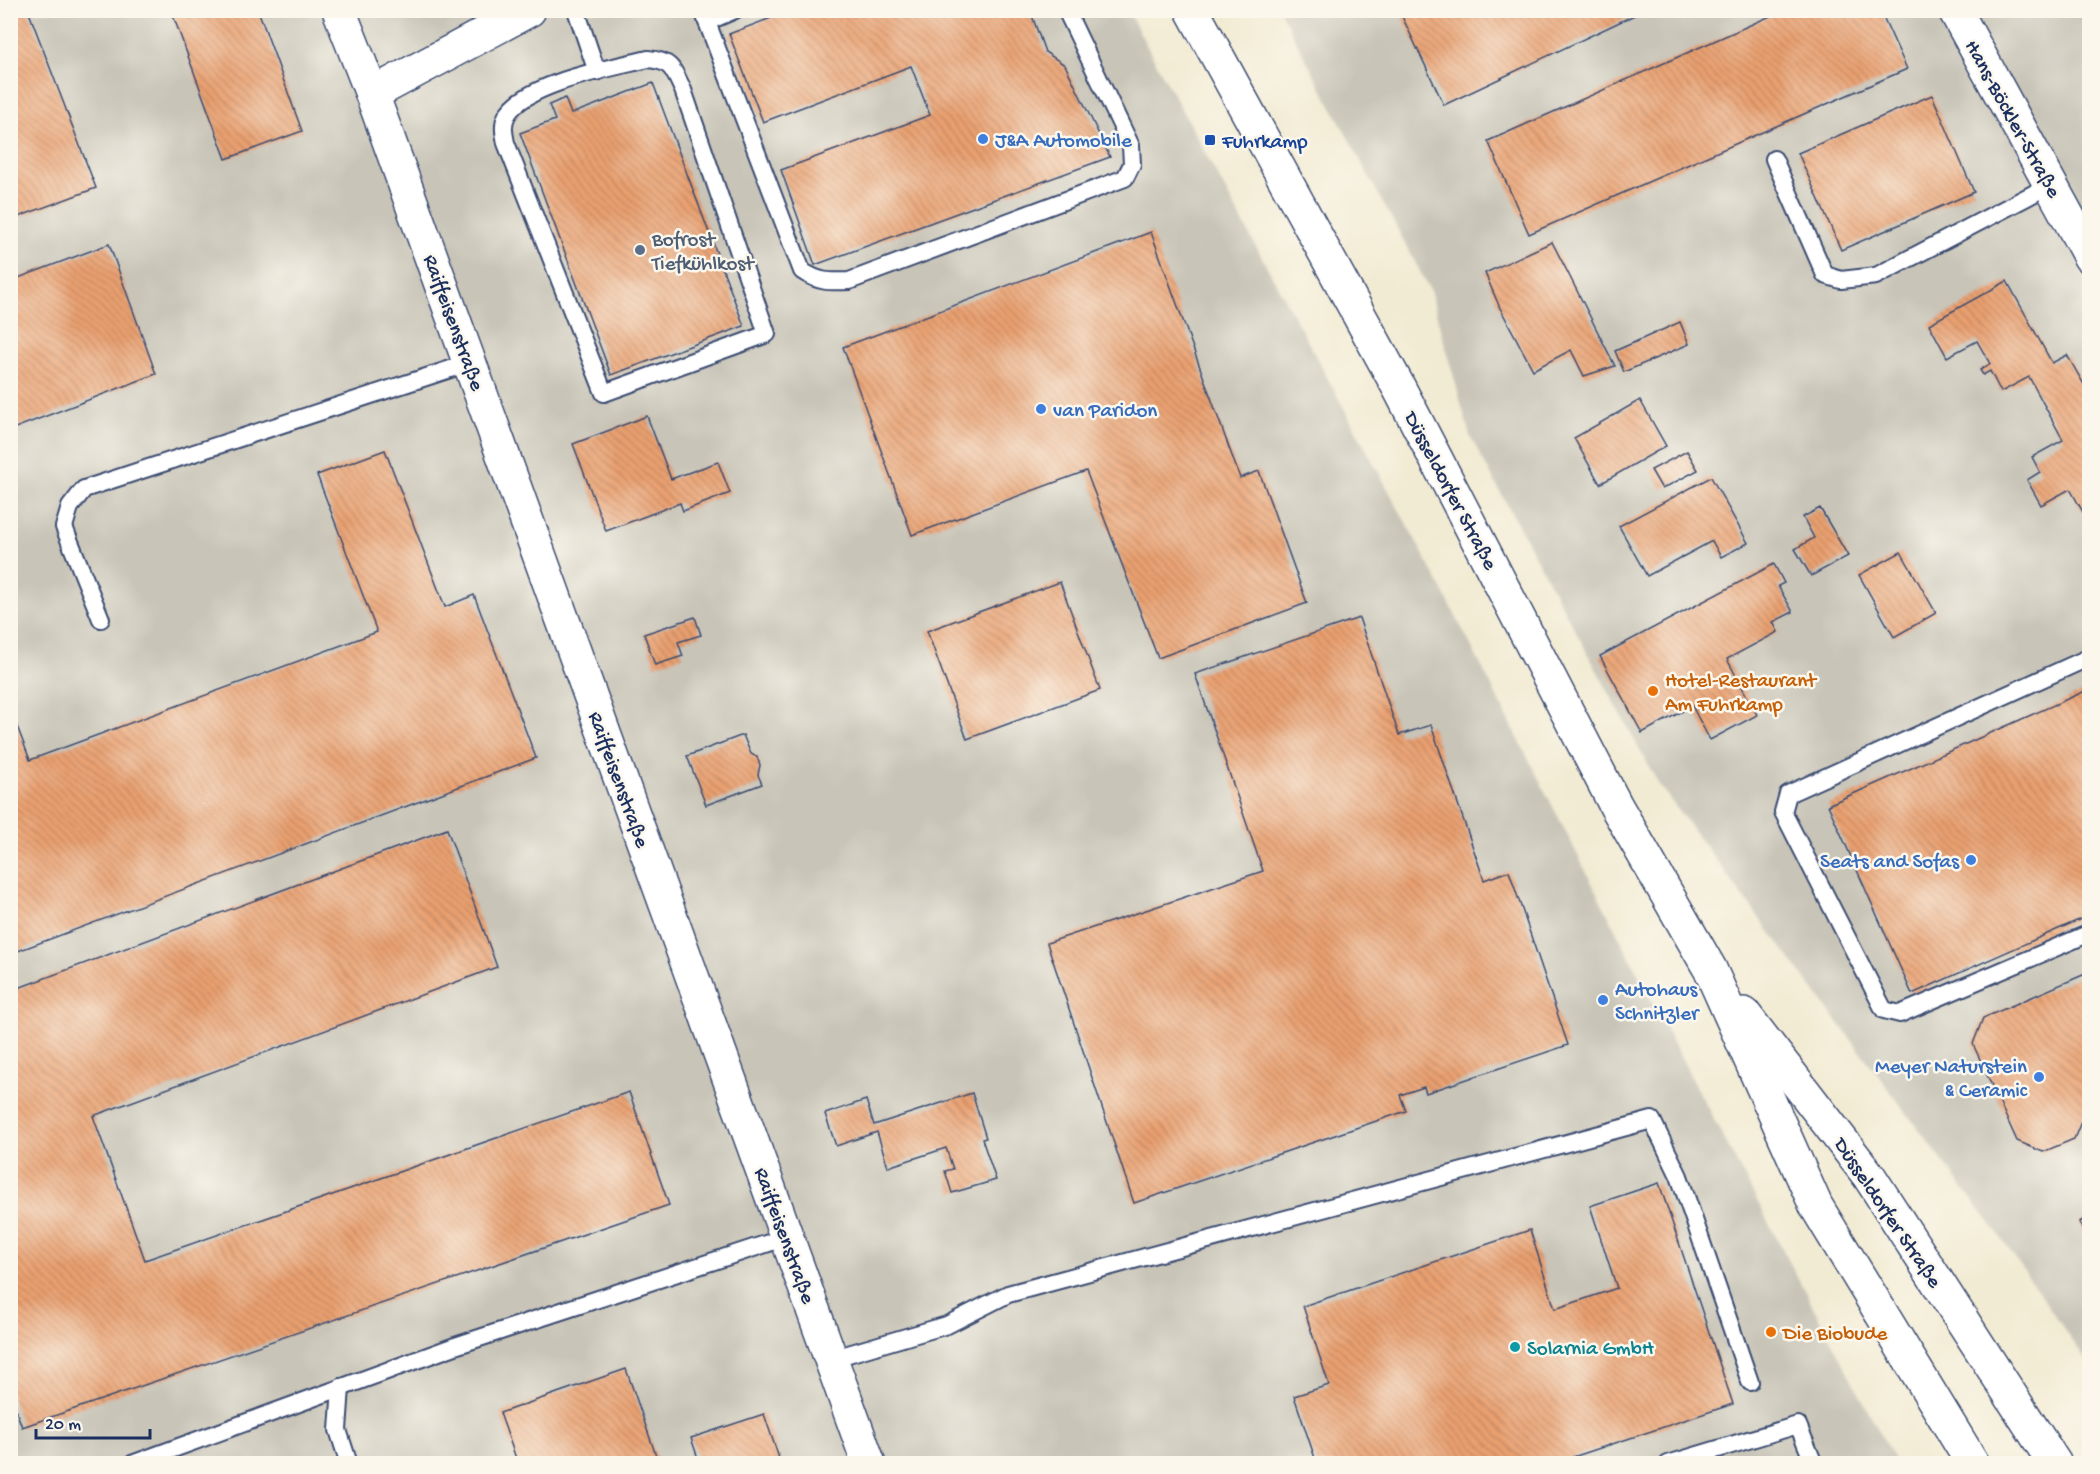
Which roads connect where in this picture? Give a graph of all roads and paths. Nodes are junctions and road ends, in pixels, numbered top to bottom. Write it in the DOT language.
graph roads {
  1 [pos="339,10"];
  2 [pos="530,10"];
  3 [pos="576,10"];
  4 [pos="735,10"];
  5 [pos="1066,10"];
  6 [pos="1192,10"];
  7 [pos="1955,10"];
  8 [pos="705,16"];
  9 [pos="597,72"];
  10 [pos="372,94"];
  11 [pos="1774,159"];
  12 [pos="2050,185"];
  13 [pos="2085,239"];
  14 [pos="470,363"];
  15 [pos="101,619"];
  16 [pos="2090,657"];
  17 [pos="2090,933"];
  18 [pos="1710,969"];
  19 [pos="787,1237"];
  20 [pos="831,1359"];
  21 [pos="1750,1382"];
  22 [pos="341,1387"];
  23 [pos="132,1464"];
  24 [pos="349,1464"];
  25 [pos="869,1464"];
  26 [pos="1668,1464"];
  27 [pos="1814,1464"];
  28 [pos="1973,1464"];
  29 [pos="2055,1464"];
  1 -- 10 [label="main road, Raiffeisenstraße"];
  2 -- 10 [label="main road"];
  3 -- 9 [label="lane"];
  4 -- 8 [label="lane"];
  5 -- 8 [label="lane"];
  6 -- 18 [label="main road, Düsseldorfer Straße"];
  7 -- 12 [label="main road, Hans-Böckler-Straße"];
  9 -- 9 [label="lane"];
  10 -- 14 [label="main road, Raiffeisenstraße"];
  11 -- 12 [label="lane"];
  12 -- 13 [label="main road, Hans-Böckler-Straße"];
  14 -- 15 [label="lane"];
  14 -- 19 [label="main road, Raiffeisenstraße"];
  16 -- 17 [label="lane"];
  18 -- 28 [label="main road, Düsseldorfer Straße"];
  18 -- 29 [label="main road, Düsseldorfer Straße"];
  19 -- 20 [label="main road, Raiffeisenstraße"];
  19 -- 22 [label="lane"];
  20 -- 21 [label="lane"];
  20 -- 25 [label="main road, Raiffeisenstraße"];
  22 -- 23 [label="lane"];
  22 -- 24 [label="lane"];
  26 -- 27 [label="lane"];
}
